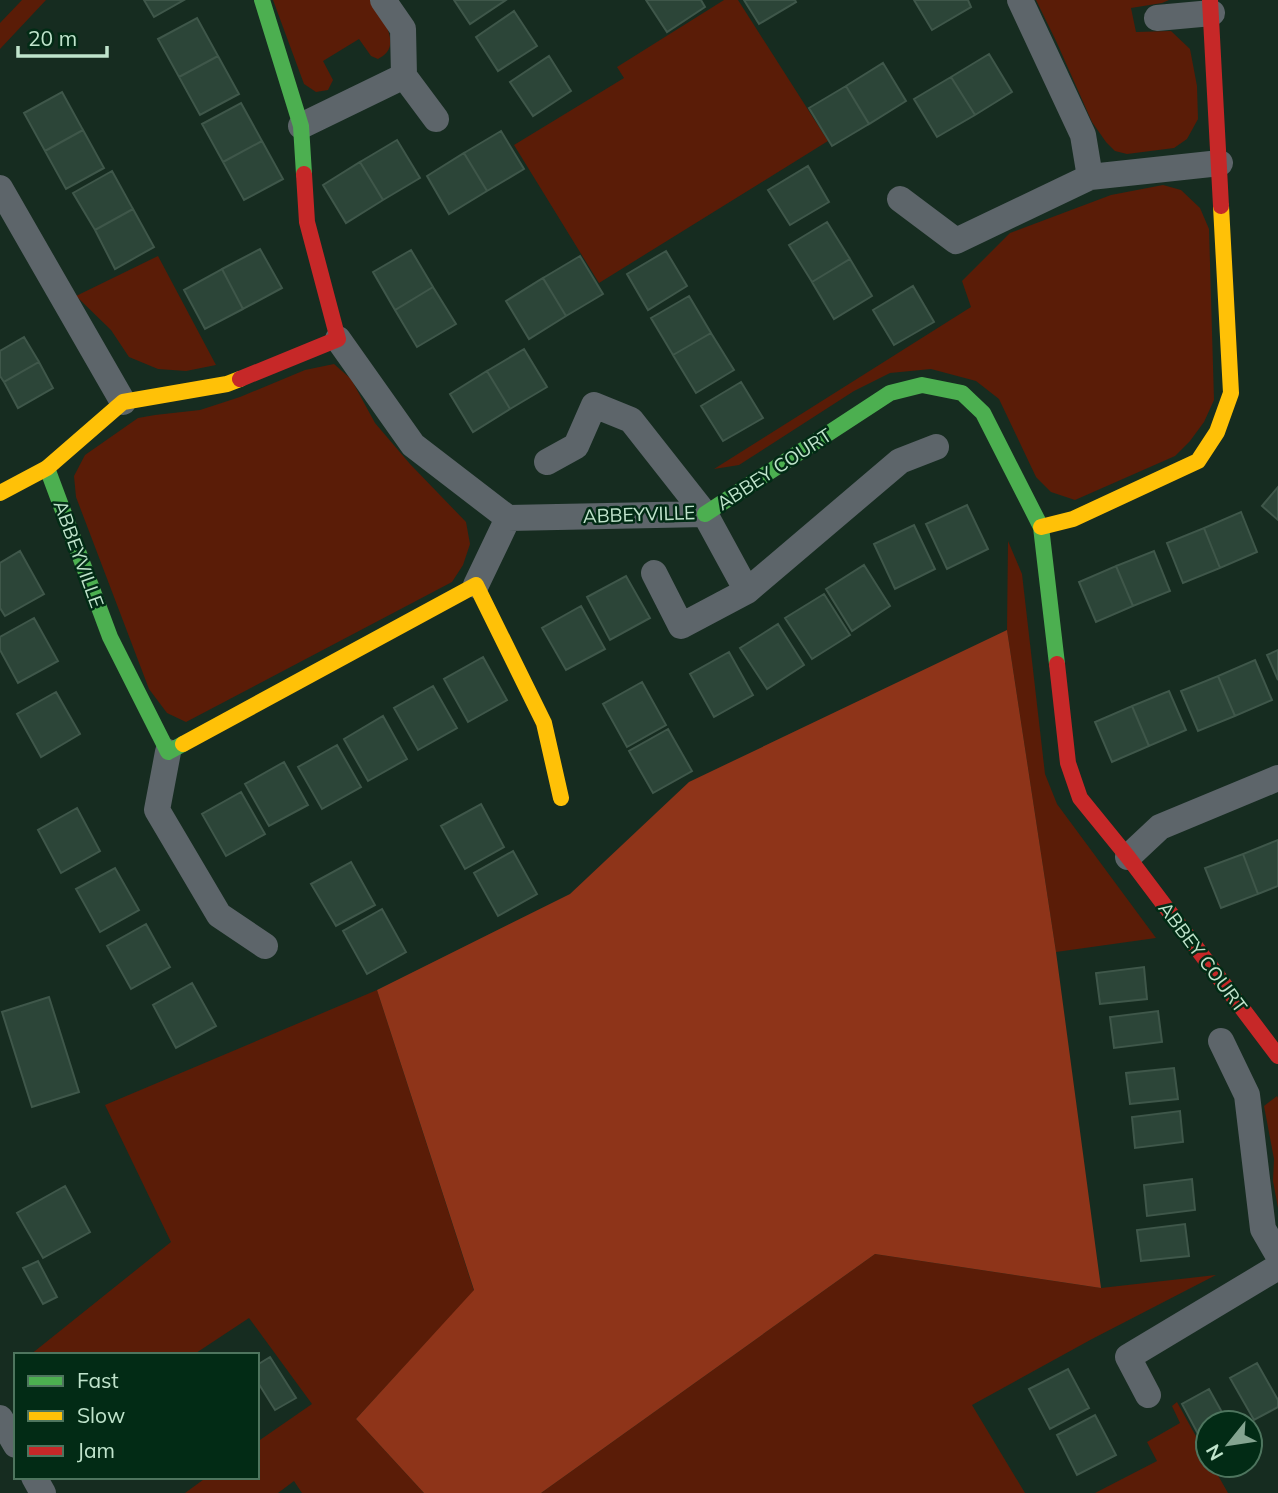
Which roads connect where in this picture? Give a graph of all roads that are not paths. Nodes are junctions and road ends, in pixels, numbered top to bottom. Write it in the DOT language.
graph roads {
  1 [pos="262,0"];
  2 [pos="383,0"];
  3 [pos="1020,0"];
  4 [pos="1211,7"];
  5 [pos="1157,18"];
  6 [pos="404,76"];
  7 [pos="436,119"];
  8 [pos="301,126"];
  9 [pos="1220,163"];
  10 [pos="1090,177"];
  11 [pos="0,188"];
  12 [pos="900,199"];
  13 [pos="338,339"];
  14 [pos="123,402"];
  15 [pos="936,447"];
  16 [pos="547,462"];
  17 [pos="47,468"];
  18 [pos="0,493"];
  19 [pos="705,513"];
  20 [pos="508,519"];
  21 [pos="1041,527"];
  22 [pos="654,573"];
  23 [pos="476,584"];
  24 [pos="747,591"];
  25 [pos="168,752"];
  26 [pos="1278,778"];
  27 [pos="561,798"];
  28 [pos="1128,858"];
  29 [pos="265,946"];
  30 [pos="1221,1041"];
  31 [pos="1278,1056"];
  32 [pos="1278,1255"];
  33 [pos="1278,1267"];
  34 [pos="1148,1395"];
  35 [pos="0,1418"];
  36 [pos="14,1442"];
  1 -- 8 [label="street"];
  2 -- 6 [label="street"];
  3 -- 10 [label="street"];
  4 -- 5 [label="street"];
  4 -- 9 [label="street"];
  6 -- 7 [label="street"];
  6 -- 8 [label="street"];
  8 -- 13 [label="street"];
  9 -- 10 [label="street"];
  9 -- 21 [label="street"];
  10 -- 12 [label="street"];
  11 -- 14 [label="street"];
  13 -- 14 [label="street"];
  13 -- 20 [label="street"];
  14 -- 17 [label="street"];
  15 -- 24 [label="street"];
  16 -- 19 [label="street, ABBEYVILLE"];
  17 -- 18 [label="street"];
  17 -- 25 [label="street, ABBEYVILLE"];
  19 -- 20 [label="street, ABBEYVILLE"];
  19 -- 21 [label="street, ABBEY COURT"];
  19 -- 24 [label="street, ABBEY COURT"];
  20 -- 23 [label="street"];
  21 -- 28 [label="street, ABBEY COURT"];
  22 -- 24 [label="street"];
  23 -- 25 [label="street"];
  23 -- 27 [label="street"];
  25 -- 29 [label="street"];
  26 -- 28 [label="street"];
  28 -- 31 [label="street, ABBEY COURT"];
  30 -- 32 [label="street, ABBEY COURT"];
  33 -- 34 [label="street"];
  35 -- 36 [label="street"];
}
